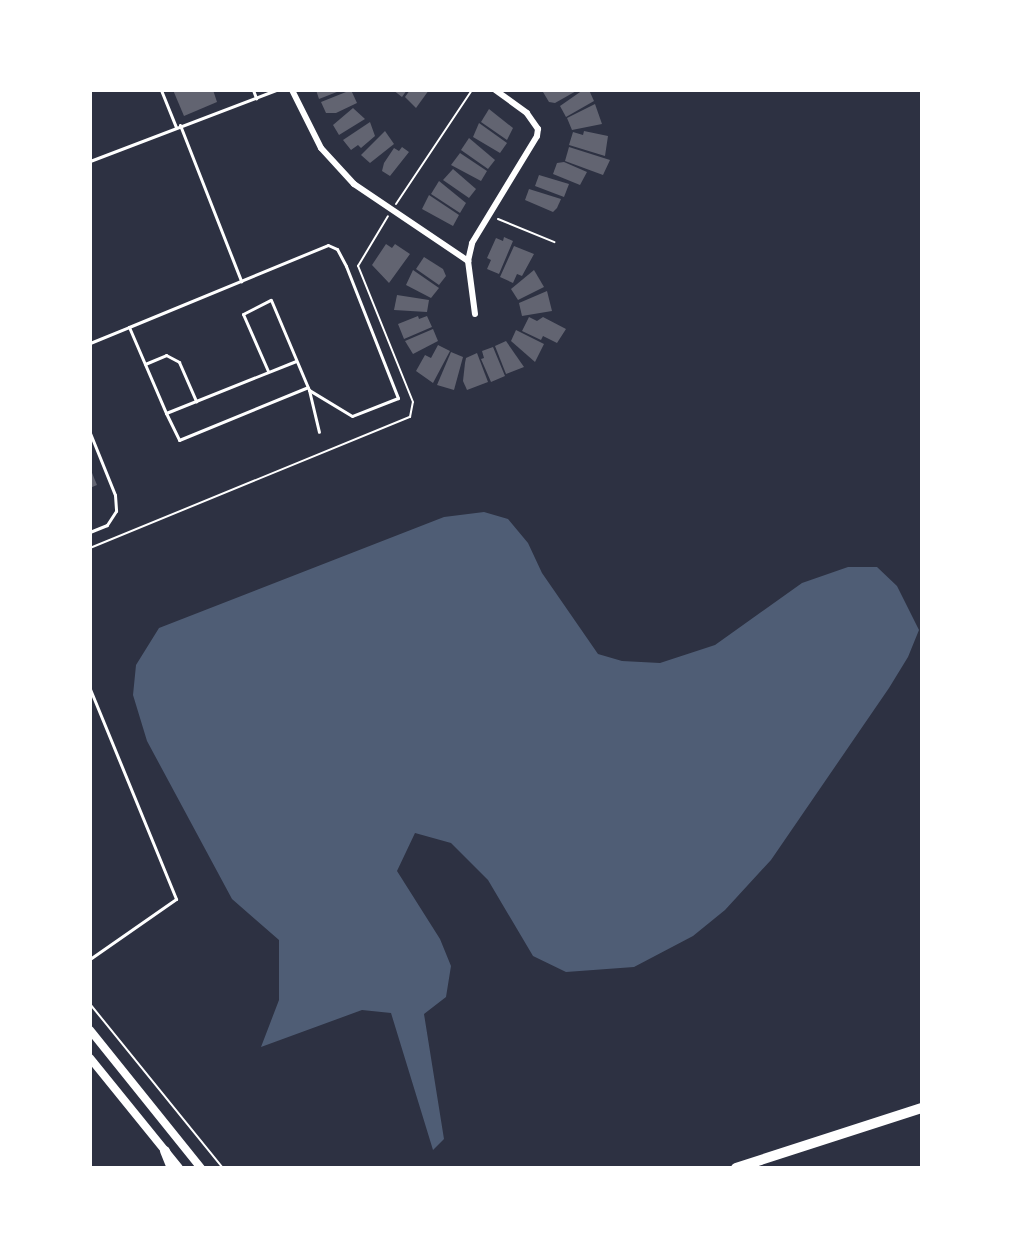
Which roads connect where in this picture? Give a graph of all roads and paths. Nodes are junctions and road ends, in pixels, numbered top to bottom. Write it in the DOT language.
graph roads {
  1 [pos="161,90"];
  2 [pos="253,90"];
  3 [pos="276,90"];
  4 [pos="292,90"];
  5 [pos="472,90"];
  6 [pos="495,90"];
  7 [pos="256,98"];
  8 [pos="178,126"];
  9 [pos="90,161"];
  10 [pos="391,211"];
  11 [pos="486,215"];
  12 [pos="554,242"];
  13 [pos="468,261"];
  14 [pos="241,281"];
  15 [pos="475,314"];
  16 [pos="129,327"];
  17 [pos="90,343"];
  18 [pos="296,361"];
  19 [pos="145,364"];
  20 [pos="269,372"];
  21 [pos="308,388"];
  22 [pos="196,401"];
  23 [pos="166,413"];
  24 [pos="320,432"];
  25 [pos="90,433"];
  26 [pos="90,532"];
  27 [pos="90,548"];
  28 [pos="90,688"];
  29 [pos="90,959"];
  30 [pos="90,1004"];
  31 [pos="90,1030"];
  32 [pos="90,1058"];
  33 [pos="922,1107"];
  34 [pos="165,1151"];
  35 [pos="172,1168"];
  36 [pos="179,1168"];
  37 [pos="201,1168"];
  38 [pos="223,1168"];
  39 [pos="736,1168"];
  1 -- 8 [label="lane"];
  2 -- 7 [label="lane"];
  3 -- 7 [label="lane"];
  4 -- 10 [label="street"];
  5 -- 10 [label="path"];
  6 -- 11 [label="street"];
  7 -- 8 [label="lane"];
  8 -- 9 [label="lane"];
  8 -- 14 [label="lane"];
  10 -- 13 [label="street"];
  10 -- 27 [label="path"];
  11 -- 12 [label="path"];
  11 -- 13 [label="street"];
  13 -- 15 [label="street"];
  14 -- 16 [label="lane"];
  14 -- 21 [label="lane"];
  16 -- 17 [label="lane"];
  16 -- 19 [label="lane"];
  18 -- 20 [label="lane"];
  18 -- 20 [label="lane"];
  18 -- 21 [label="lane"];
  19 -- 22 [label="lane"];
  19 -- 23 [label="lane"];
  20 -- 22 [label="lane"];
  21 -- 23 [label="lane"];
  21 -- 24 [label="lane"];
  22 -- 23 [label="lane"];
  25 -- 26 [label="lane"];
  28 -- 29 [label="lane"];
  30 -- 38 [label="path"];
  31 -- 37 [label="main road"];
  32 -- 34 [label="main road"];
  33 -- 39 [label="highway"];
  34 -- 35 [label="highway"];
  34 -- 36 [label="main road"];
}
